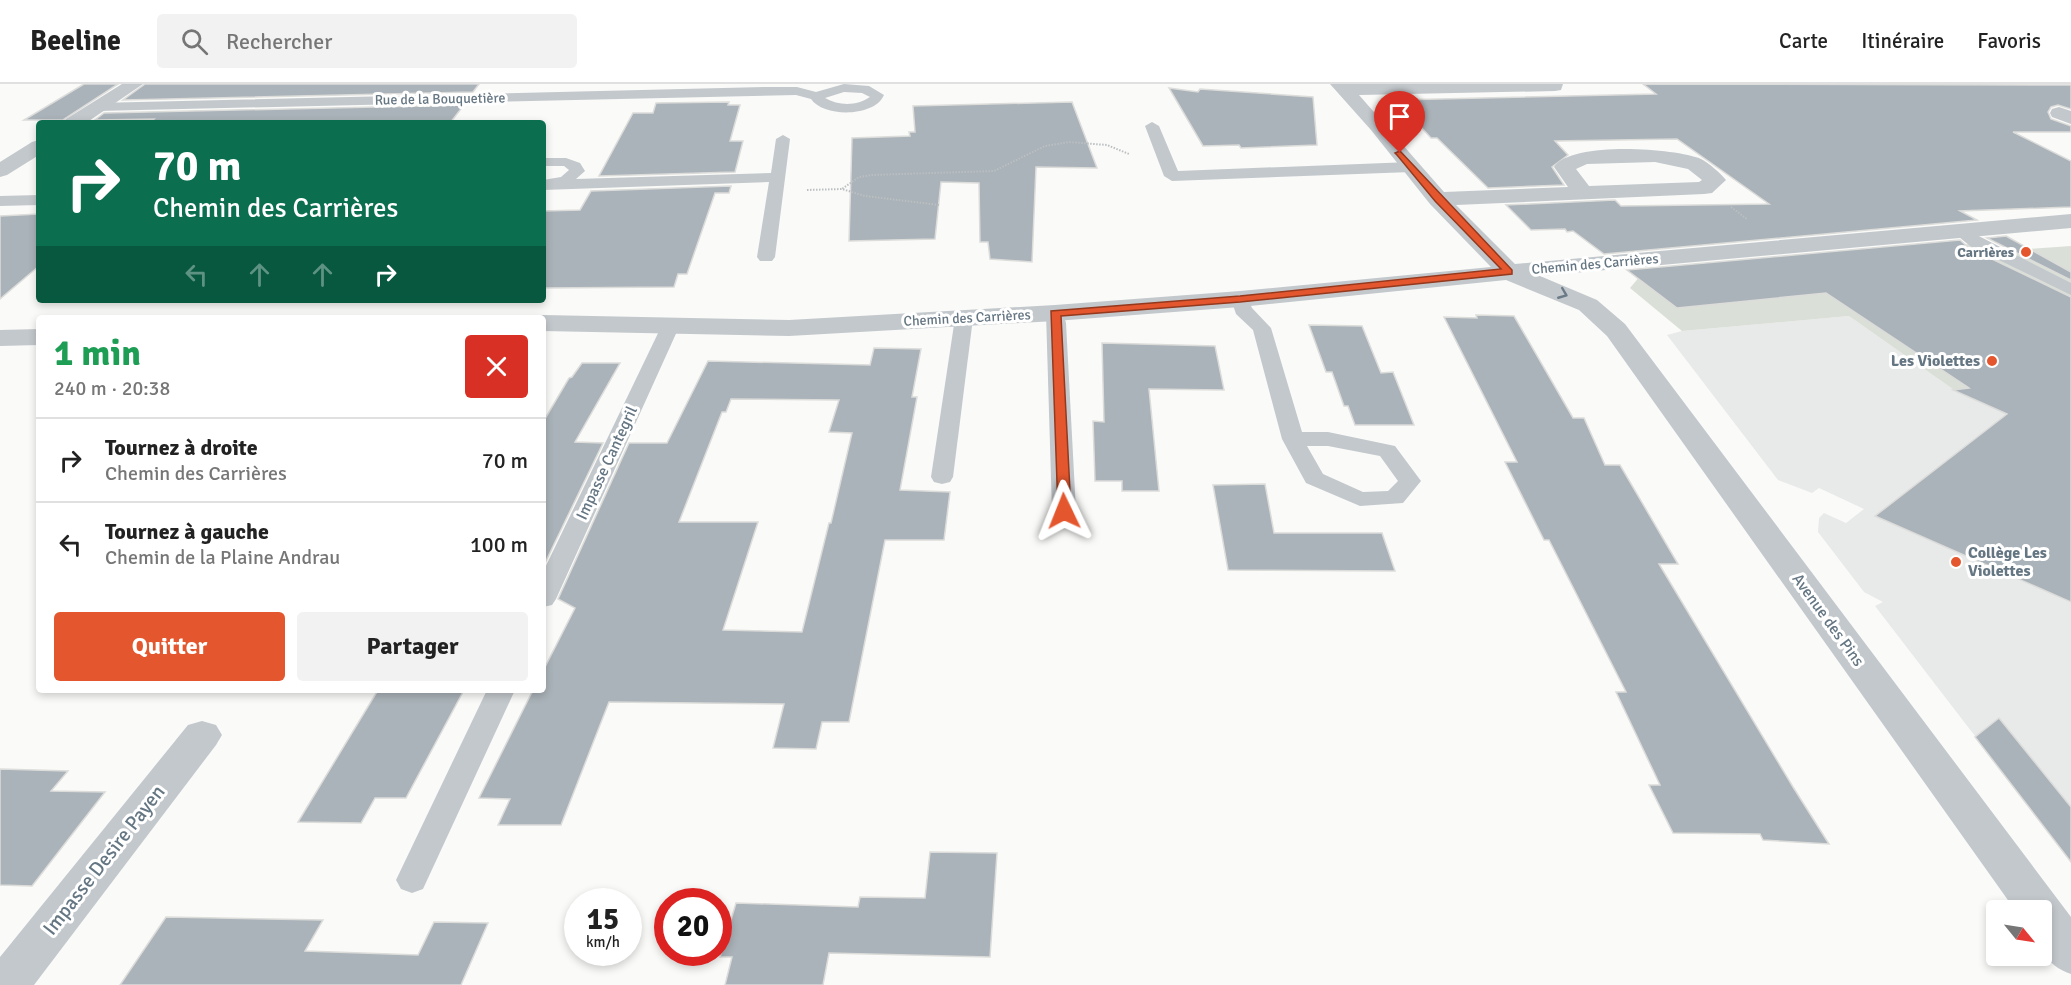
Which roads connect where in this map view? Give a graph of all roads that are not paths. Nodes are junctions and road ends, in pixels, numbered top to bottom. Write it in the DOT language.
graph roads {
  1 [pos="134,84"];
  2 [pos="1553,84"];
  3 [pos="1342,87"];
  4 [pos="818,97"];
  5 [pos="97,107"];
  6 [pos="78,120"];
  7 [pos="1152,126"];
  8 [pos="783,140"];
  9 [pos="36,148"];
  10 [pos="546,162"];
  11 [pos="1411,167"];
  12 [pos="0,171"];
  13 [pos="776,177"];
  14 [pos="546,184"];
  15 [pos="546,185"];
  16 [pos="1584,194"];
  17 [pos="1438,199"];
  18 [pos="36,200"];
  19 [pos="0,201"];
  20 [pos="2071,221"];
  21 [pos="1962,232"];
  22 [pos="765,257"];
  23 [pos="1581,265"];
  24 [pos="1509,272"];
  25 [pos="2071,290"];
  26 [pos="1240,299"];
  27 [pos="1055,313"];
  28 [pos="964,318"];
  29 [pos="546,323"];
  30 [pos="670,327"];
  31 [pos="1616,330"];
  32 [pos="36,337"];
  33 [pos="0,338"];
  34 [pos="1293,439"];
  35 [pos="942,477"];
  36 [pos="1064,511"];
  37 [pos="546,593"];
  38 [pos="500,693"];
  39 [pos="202,735"];
  40 [pos="412,880"];
  41 [pos="2032,900"];
  42 [pos="2052,927"];
  43 [pos="2071,954"];
  44 [pos="6,985"];
  1 -- 5 [label="street"];
  2 -- 3 [label="street"];
  3 -- 11 [label="street"];
  4 -- 5 [label="lane, Rue de la Bouquetière"];
  5 -- 6 [label="street"];
  7 -- 11 [label="lane"];
  8 -- 13 [label="lane"];
  9 -- 12 [label="street"];
  10 -- 14 [label="lane"];
  11 -- 17 [label="street"];
  13 -- 15 [label="lane"];
  13 -- 22 [label="lane"];
  16 -- 16 [label="street"];
  16 -- 17 [label="street"];
  17 -- 24 [label="street"];
  18 -- 19 [label="lane"];
  20 -- 21 [label="street, Chemin des Carrières"];
  21 -- 23 [label="street, Chemin des Carrières"];
  21 -- 25 [label="lane"];
  23 -- 24 [label="street, Chemin des Carrières"];
  23 -- 31 [label="street, Avenue des Pins"];
  24 -- 26 [label="street, Chemin des Carrières"];
  24 -- 31 [label="street, Avenue des Pins, one-way"];
  26 -- 27 [label="street, Chemin des Carrières"];
  26 -- 34 [label="lane"];
  27 -- 28 [label="street, Chemin des Carrières"];
  27 -- 36 [label="lane"];
  28 -- 30 [label="street, Chemin des Carrières"];
  28 -- 35 [label="lane"];
  29 -- 30 [label="street, Chemin des Carrières"];
  30 -- 37 [label="lane, Impasse Cantegril"];
  31 -- 41 [label="street, Avenue des Pins"];
  32 -- 33 [label="street"];
  34 -- 34 [label="lane"];
  38 -- 40 [label="lane"];
  39 -- 44 [label="street, Impasse Desire Payen"];
  42 -- 43 [label="street, Avenue des Pins"];
}
